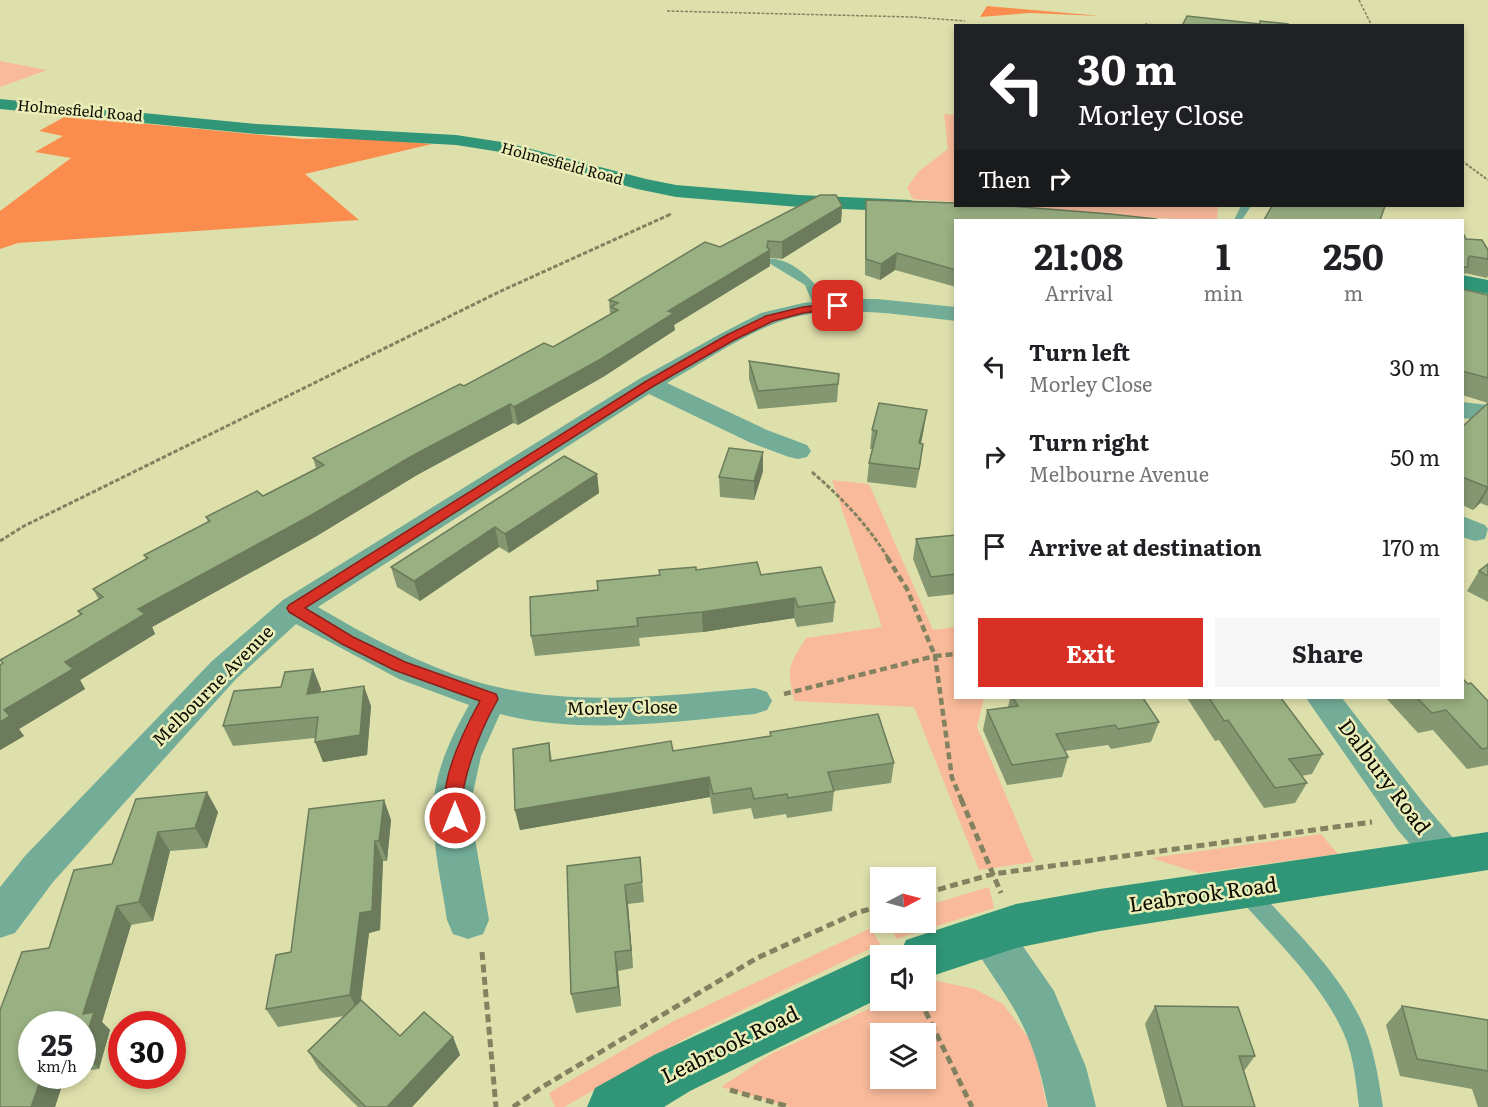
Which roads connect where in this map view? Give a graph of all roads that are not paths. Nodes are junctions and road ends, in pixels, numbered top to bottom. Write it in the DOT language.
graph roads {
  1 [pos="0,104"];
  2 [pos="930,207"];
  3 [pos="773,261"];
  4 [pos="1464,282"];
  5 [pos="1488,287"];
  6 [pos="819,307"];
  7 [pos="954,314"];
  8 [pos="648,384"];
  9 [pos="1464,410"];
  10 [pos="1488,413"];
  11 [pos="798,451"];
  12 [pos="294,608"];
  13 [pos="490,699"];
  14 [pos="1324,699"];
  15 [pos="755,701"];
  16 [pos="1467,854"];
  17 [pos="1245,889"];
  18 [pos="0,919"];
  19 [pos="468,920"];
  20 [pos="1002,930"];
  21 [pos="936,952"];
  22 [pos="870,978"];
  23 [pos="614,1107"];
  24 [pos="1072,1107"];
  25 [pos="1371,1107"];
  1 -- 2 [label="main road, Holmesfield Road"];
  3 -- 6 [label="lane"];
  4 -- 5 [label="main road"];
  6 -- 7 [label="street, Melbourne Avenue"];
  6 -- 8 [label="street, Melbourne Avenue"];
  8 -- 11 [label="street"];
  8 -- 12 [label="street, Melbourne Avenue"];
  9 -- 10 [label="street"];
  12 -- 13 [label="street, Morley Close"];
  12 -- 18 [label="street, Melbourne Avenue"];
  13 -- 15 [label="street, Morley Close"];
  13 -- 19 [label="street"];
  14 -- 16 [label="street, Dalbury Road"];
  16 -- 17 [label="main road, Leabrook Road"];
  17 -- 20 [label="main road, Leabrook Road"];
  17 -- 25 [label="lane"];
  20 -- 21 [label="main road, Leabrook Road"];
  20 -- 24 [label="street"];
  22 -- 23 [label="main road, Leabrook Road"];
}
